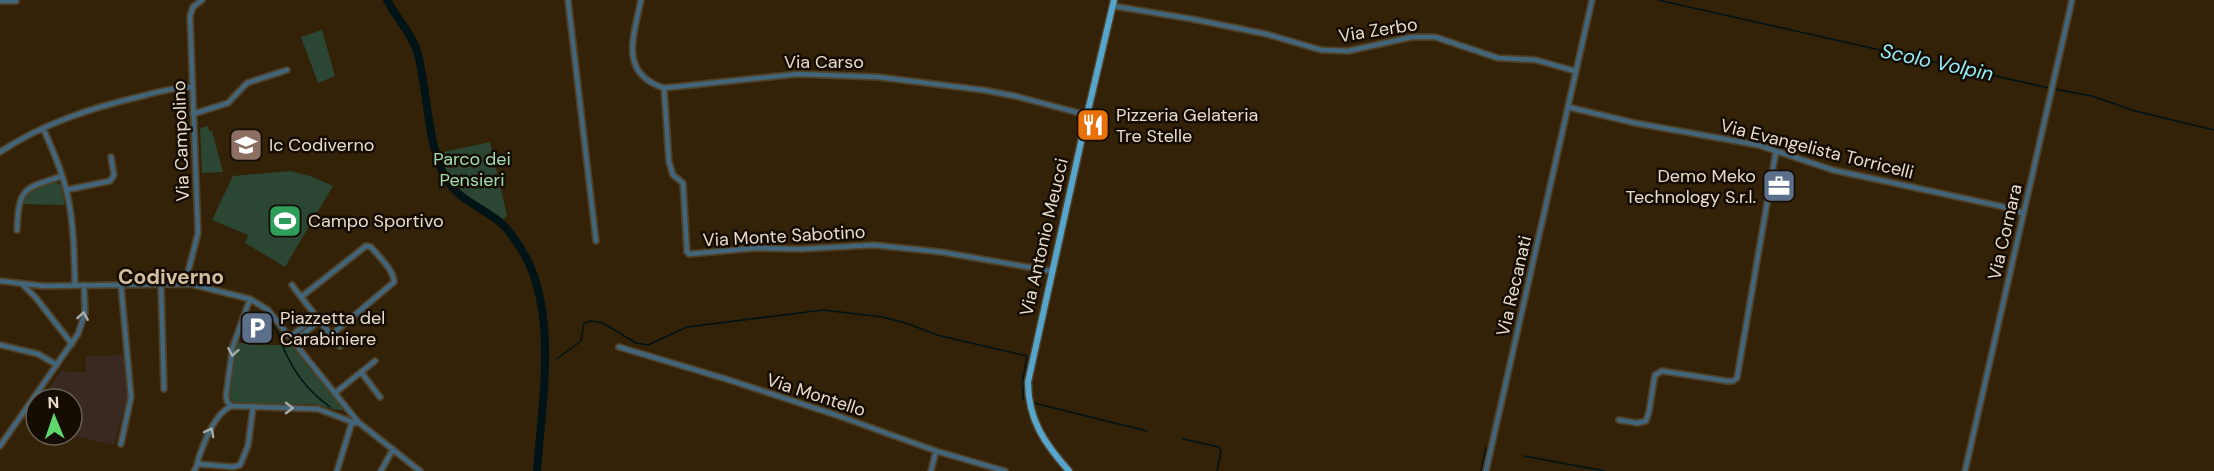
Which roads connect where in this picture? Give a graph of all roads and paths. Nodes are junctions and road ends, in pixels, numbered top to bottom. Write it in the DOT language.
graph roads {
  1 [pos="191,0"];
  2 [pos="201,0"];
  3 [pos="568,0"];
  4 [pos="641,0"];
  5 [pos="1593,0"];
  6 [pos="2072,0"];
  7 [pos="0,1"];
  8 [pos="16,1"];
  9 [pos="1114,3"];
  10 [pos="195,5"];
  11 [pos="287,70"];
  12 [pos="1575,71"];
  13 [pos="192,87"];
  14 [pos="664,88"];
  15 [pos="1568,106"];
  16 [pos="193,114"];
  17 [pos="1087,115"];
  18 [pos="44,128"];
  19 [pos="1776,151"];
  20 [pos="0,152"];
  21 [pos="111,157"];
  22 [pos="62,176"];
  23 [pos="66,190"];
  24 [pos="2023,213"];
  25 [pos="17,230"];
  26 [pos="596,241"];
  27 [pos="1052,271"];
  28 [pos="0,280"];
  29 [pos="22,284"];
  30 [pos="185,284"];
  31 [pos="75,285"];
  32 [pos="84,285"];
  33 [pos="121,285"];
  34 [pos="161,285"];
  35 [pos="292,285"];
  36 [pos="39,286"];
  37 [pos="301,297"];
  38 [pos="36,298"];
  39 [pos="250,299"];
  40 [pos="317,319"];
  41 [pos="331,335"];
  42 [pos="290,337"];
  43 [pos="294,342"];
  44 [pos="72,344"];
  45 [pos="0,345"];
  46 [pos="340,346"];
  47 [pos="618,347"];
  48 [pos="375,361"];
  49 [pos="57,364"];
  50 [pos="361,372"];
  51 [pos="164,389"];
  52 [pos="334,393"];
  53 [pos="380,397"];
  54 [pos="231,406"];
  55 [pos="253,408"];
  56 [pos="1619,420"];
  57 [pos="352,422"];
  58 [pos="358,422"];
  59 [pos="121,444"];
  60 [pos="0,446"];
  61 [pos="393,449"];
  62 [pos="936,451"];
  63 [pos="199,464"];
  64 [pos="194,471"];
  65 [pos="337,471"];
  66 [pos="381,471"];
  67 [pos="420,471"];
  68 [pos="931,471"];
  69 [pos="1005,471"];
  70 [pos="1069,471"];
  71 [pos="1486,471"];
  72 [pos="1965,471"];
  1 -- 10 [label="street"];
  2 -- 10 [label="street"];
  3 -- 26 [label="street"];
  4 -- 14 [label="street"];
  5 -- 12 [label="street, Via Recanati"];
  6 -- 24 [label="street, Via Cornara"];
  7 -- 8 [label="street"];
  9 -- 12 [label="street, Via Zerbo"];
  9 -- 17 [label="main road, Via Antonio Meucci"];
  10 -- 13 [label="street, Via Campolino"];
  11 -- 16 [label="street"];
  12 -- 15 [label="street, Via Recanati"];
  13 -- 16 [label="street, Via Campolino"];
  13 -- 18 [label="street"];
  14 -- 17 [label="street, Via Carso"];
  14 -- 27 [label="street, Via Monte Sabotino"];
  15 -- 19 [label="street, Via Evangelista Torricelli"];
  15 -- 71 [label="street, Via Recanati"];
  16 -- 30 [label="street, Via Campolino"];
  17 -- 27 [label="main road, Via Antonio Meucci"];
  18 -- 20 [label="street"];
  18 -- 22 [label="street"];
  19 -- 24 [label="street, Via Evangelista Torricelli"];
  19 -- 56 [label="street"];
  21 -- 23 [label="street"];
  22 -- 23 [label="street"];
  22 -- 25 [label="street"];
  23 -- 31 [label="street"];
  24 -- 72 [label="street, Via Cornara"];
  27 -- 70 [label="main road, Via Antonio Meucci"];
  28 -- 29 [label="street"];
  29 -- 36 [label="street"];
  29 -- 38 [label="street"];
  30 -- 34 [label="street"];
  30 -- 39 [label="street"];
  31 -- 32 [label="street"];
  31 -- 36 [label="street"];
  32 -- 33 [label="street"];
  44 -- 32 [label="street, one-way"];
  33 -- 34 [label="street"];
  33 -- 59 [label="street"];
  34 -- 51 [label="street"];
  35 -- 37 [label="street"];
  36 -- 38 [label="street"];
  37 -- 40 [label="street"];
  37 -- 41 [label="street"];
  38 -- 44 [label="street"];
  39 -- 42 [label="street"];
  39 -- 54 [label="street, one-way"];
  40 -- 41 [label="street"];
  40 -- 42 [label="street"];
  40 -- 43 [label="street"];
  41 -- 46 [label="street"];
  42 -- 43 [label="street"];
  43 -- 52 [label="street"];
  44 -- 49 [label="street"];
  45 -- 49 [label="street"];
  47 -- 62 [label="street, Via Montello"];
  48 -- 50 [label="street"];
  49 -- 60 [label="street"];
  50 -- 52 [label="street"];
  50 -- 53 [label="street"];
  52 -- 58 [label="street"];
  54 -- 55 [label="street"];
  63 -- 54 [label="street, one-way"];
  55 -- 57 [label="street, one-way"];
  55 -- 63 [label="street"];
  57 -- 58 [label="street"];
  57 -- 65 [label="street"];
  58 -- 61 [label="street"];
  61 -- 66 [label="street"];
  61 -- 67 [label="street"];
  62 -- 68 [label="street"];
  62 -- 69 [label="street, Via Montello"];
  63 -- 64 [label="street"];
}
